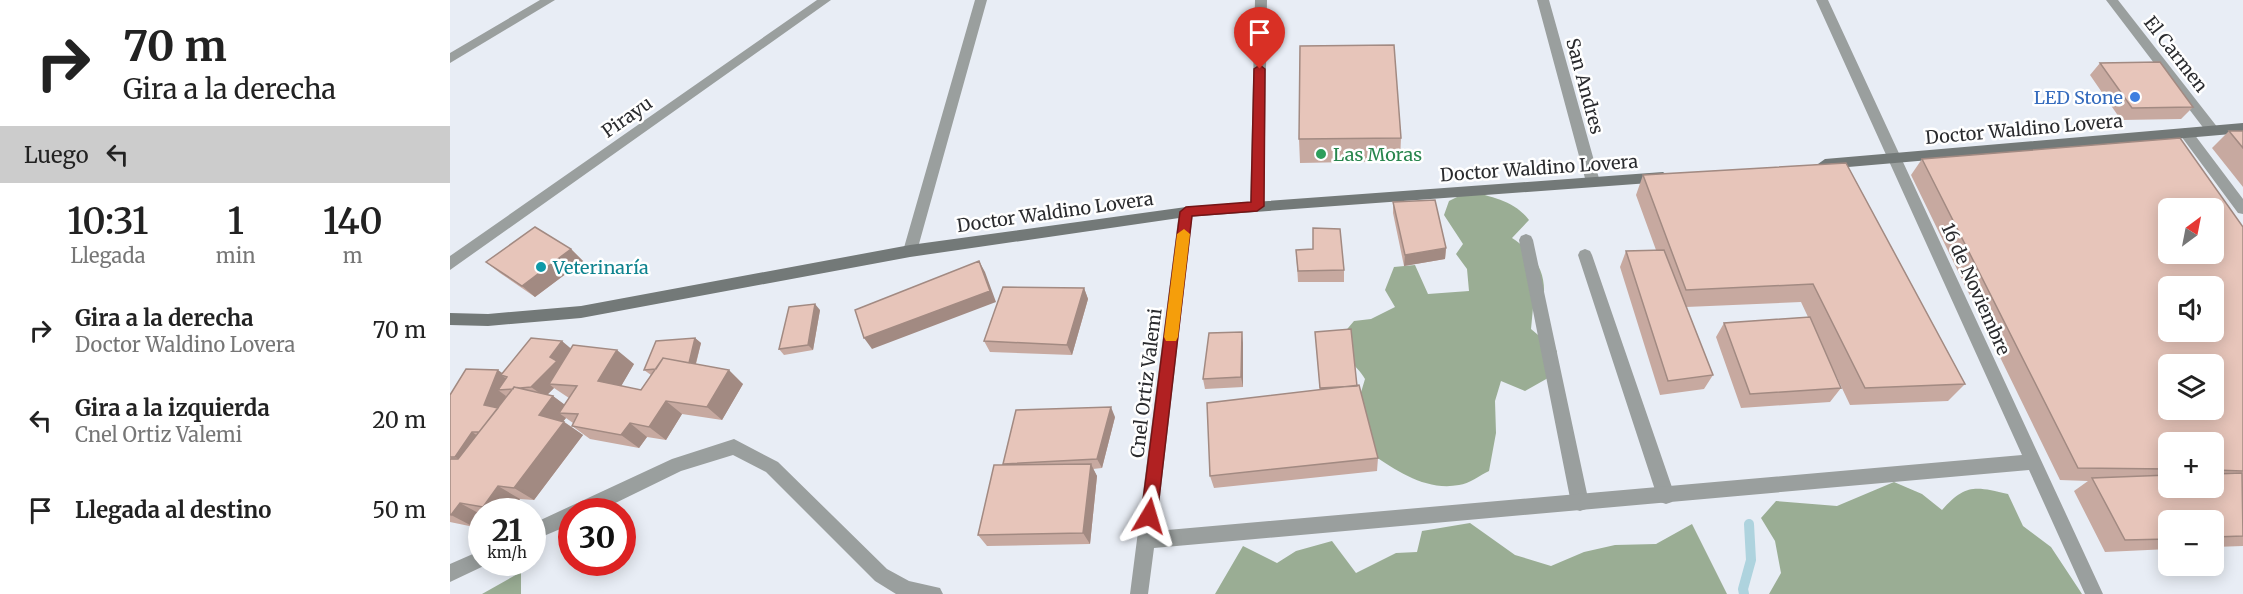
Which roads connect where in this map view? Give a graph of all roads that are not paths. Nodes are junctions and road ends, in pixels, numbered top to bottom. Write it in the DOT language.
graph roads {
  1 [pos="549,0"];
  2 [pos="825,0"];
  3 [pos="981,0"];
  4 [pos="1261,0"];
  5 [pos="1543,0"];
  6 [pos="1822,0"];
  7 [pos="2112,0"];
  8 [pos="450,59"];
  9 [pos="2243,128"];
  10 [pos="2213,131"];
  11 [pos="2186,133"];
  12 [pos="1896,159"];
  13 [pos="1814,165"];
  14 [pos="1674,176"];
  15 [pos="1593,182"];
  16 [pos="1257,206"];
  17 [pos="2243,209"];
  18 [pos="1186,212"];
  19 [pos="1526,240"];
  20 [pos="910,251"];
  21 [pos="1585,255"];
  22 [pos="450,264"];
  23 [pos="450,319"];
  24 [pos="2032,462"];
  25 [pos="1665,496"];
  26 [pos="607,498"];
  27 [pos="1580,503"];
  28 [pos="1146,540"];
  29 [pos="468,565"];
  30 [pos="450,573"];
  31 [pos="934,594"];
  32 [pos="1139,594"];
  33 [pos="2094,594"];
  1 -- 8 [label="street"];
  2 -- 22 [label="street, Pirayu"];
  3 -- 20 [label="street"];
  4 -- 16 [label="street"];
  5 -- 15 [label="street, San Andres"];
  6 -- 12 [label="street, 16 de Noviembre"];
  7 -- 10 [label="street, El Carmen"];
  9 -- 10 [label="main road, Doctor Waldino Lovera"];
  10 -- 11 [label="main road, Doctor Waldino Lovera"];
  11 -- 12 [label="main road, Doctor Waldino Lovera"];
  11 -- 17 [label="street"];
  12 -- 13 [label="main road, Doctor Waldino Lovera"];
  12 -- 24 [label="street, 16 de Noviembre"];
  14 -- 15 [label="main road, Doctor Waldino Lovera"];
  15 -- 16 [label="main road, Doctor Waldino Lovera"];
  16 -- 18 [label="main road, Doctor Waldino Lovera"];
  18 -- 20 [label="main road, Doctor Waldino Lovera"];
  18 -- 28 [label="street, Cnel Ortiz Valemi"];
  19 -- 27 [label="street"];
  20 -- 23 [label="main road, Doctor Waldino Lovera"];
  21 -- 25 [label="street"];
  24 -- 25 [label="street"];
  24 -- 33 [label="street, 16 de Noviembre"];
  25 -- 27 [label="street"];
  26 -- 31 [label="street"];
  27 -- 28 [label="street"];
  28 -- 32 [label="street, Cnel Ortiz Valemi"];
  29 -- 30 [label="street"];
}
